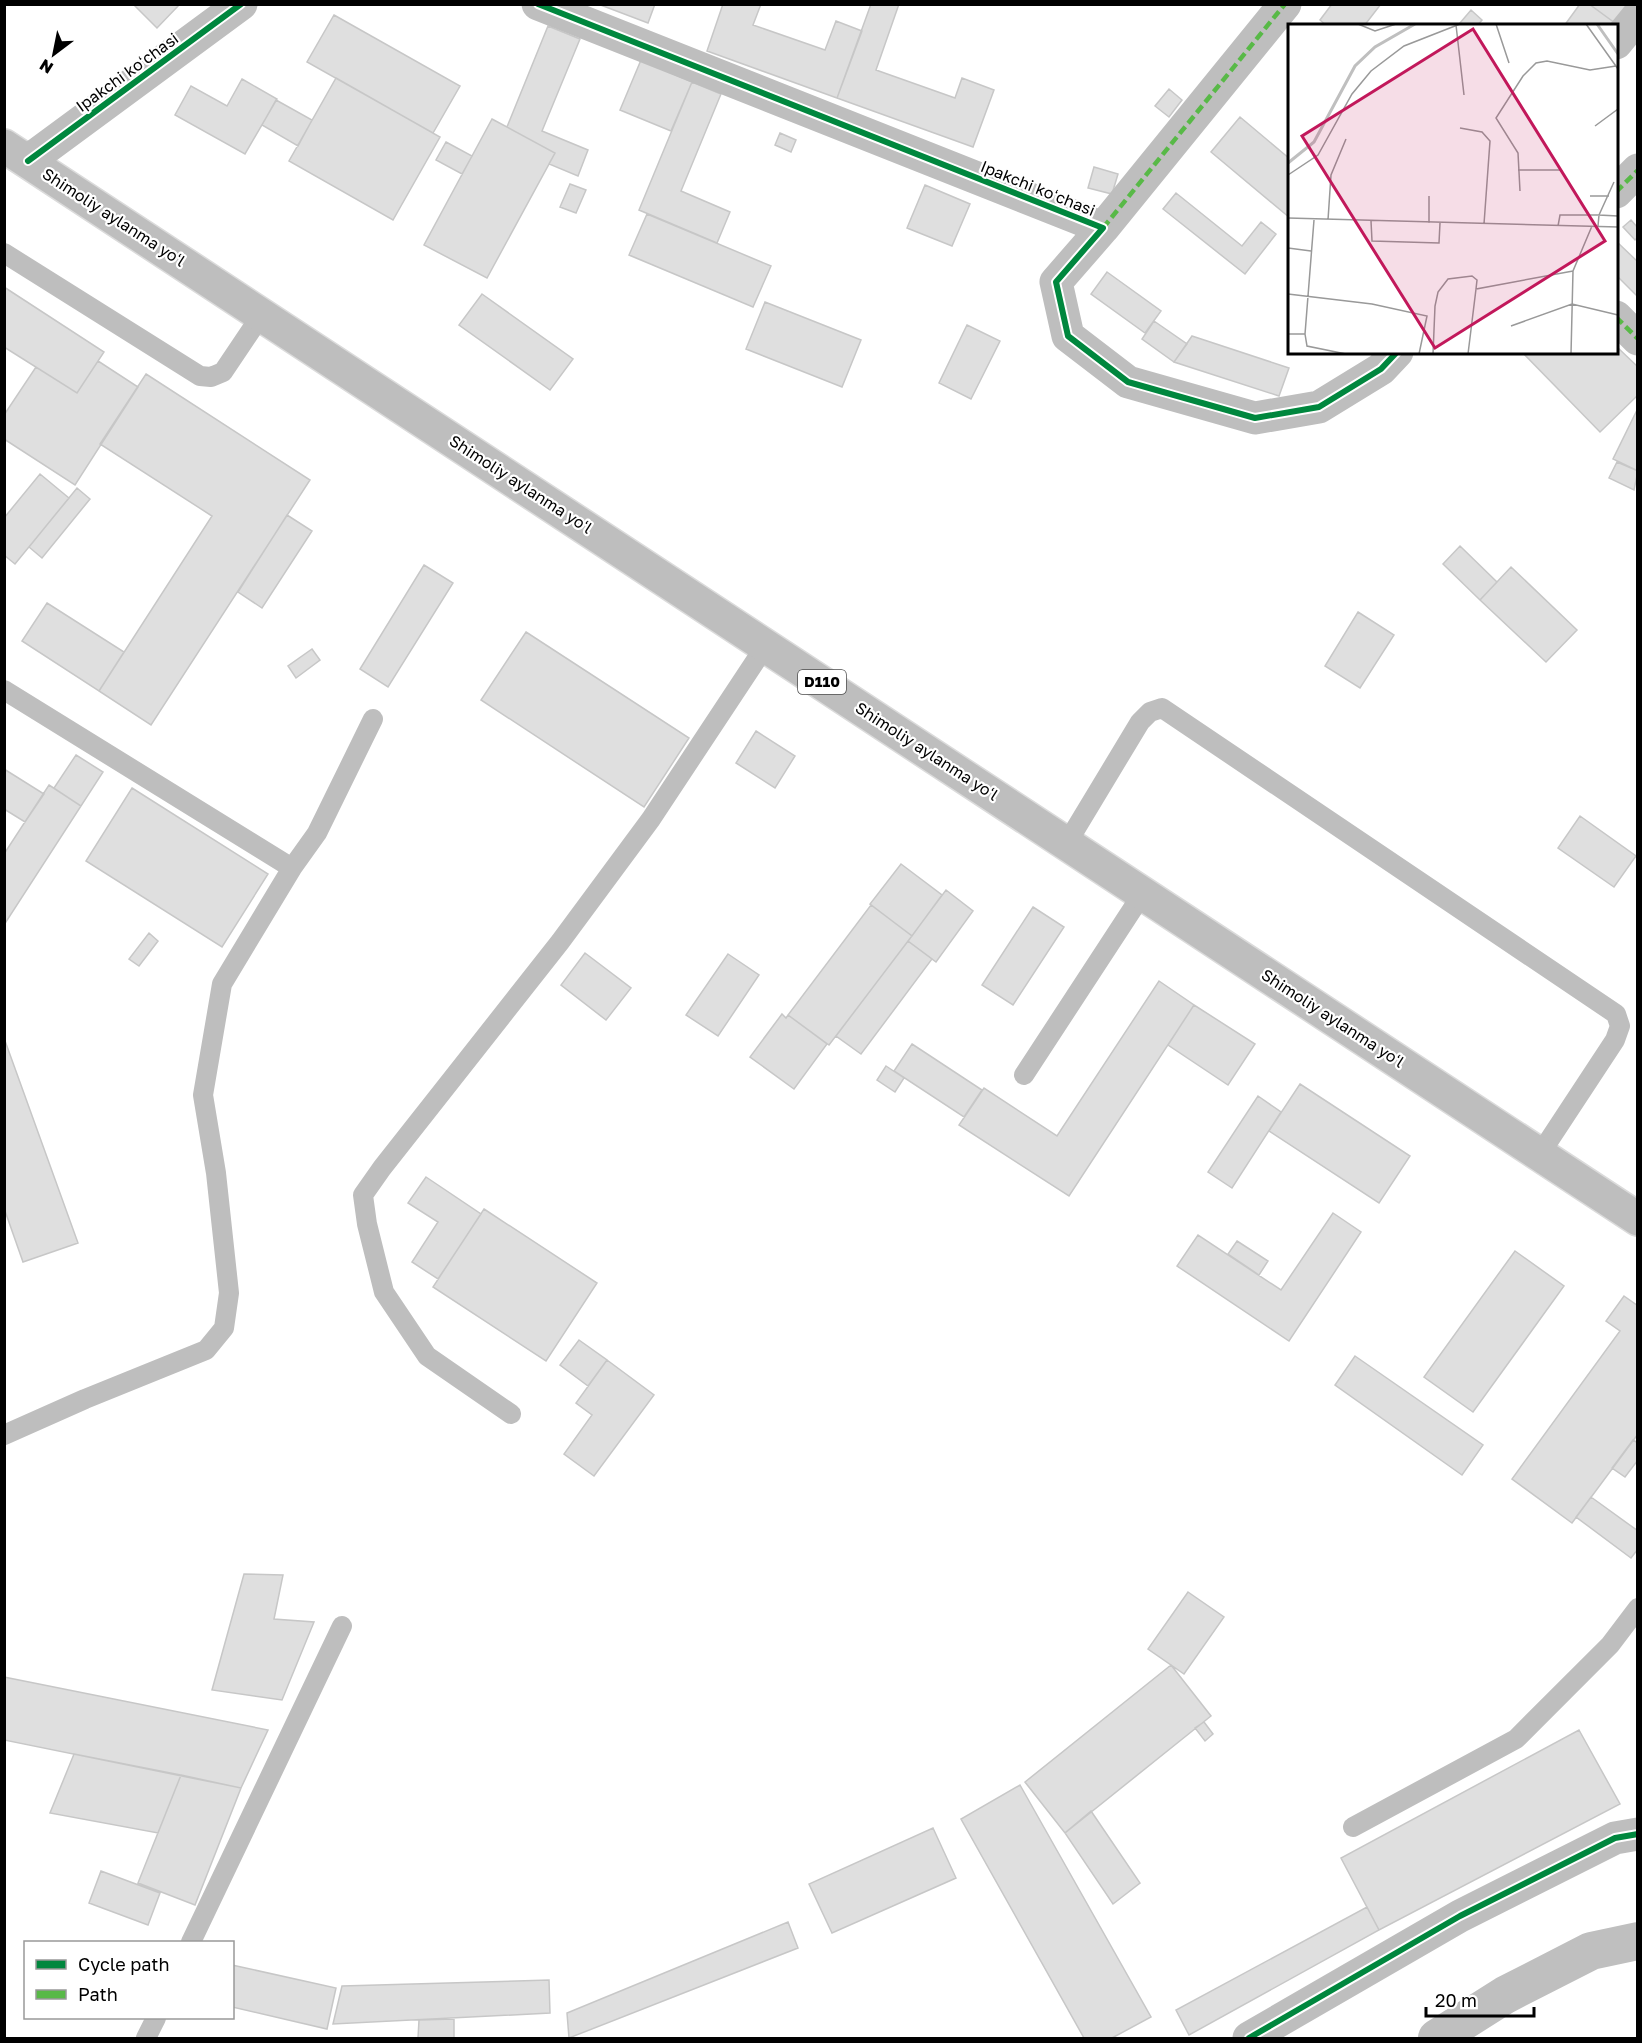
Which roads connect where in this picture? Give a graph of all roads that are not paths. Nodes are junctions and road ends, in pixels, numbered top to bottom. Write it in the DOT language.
graph roads {
  1 [pos="242,4"];
  2 [pos="538,4"];
  3 [pos="1285,4"];
  4 [pos="1638,16"];
  5 [pos="1618,42"];
  6 [pos="16,154"];
  7 [pos="1638,170"];
  8 [pos="1618,191"];
  9 [pos="1103,228"];
  10 [pos="4,253"];
  11 [pos="262,314"];
  12 [pos="1618,318"];
  13 [pos="1638,339"];
  14 [pos="1395,354"];
  15 [pos="766,645"];
  16 [pos="4,690"];
  17 [pos="373,719"];
  18 [pos="1067,843"];
  19 [pos="292,868"];
  20 [pos="1143,893"];
  21 [pos="1024,1075"];
  22 [pos="1540,1154"];
  23 [pos="1638,1219"];
  24 [pos="511,1414"];
  25 [pos="4,1435"];
  26 [pos="1638,1608"];
  27 [pos="342,1626"];
  28 [pos="1353,1827"];
  29 [pos="1638,1834"];
  30 [pos="191,1941"];
  31 [pos="156,2019"];
  32 [pos="146,2038"];
  33 [pos="1250,2038"];
  1 -- 6 [label="street, Ipakchi koʻchasi"];
  2 -- 9 [label="street, Ipakchi koʻchasi"];
  3 -- 9 [label="street"];
  4 -- 5 [label="street"];
  6 -- 11 [label="street, Shimoliy aylanma yoʻl / D110"];
  7 -- 8 [label="street"];
  9 -- 14 [label="street, Ipakchi koʻchasi"];
  10 -- 11 [label="lane"];
  11 -- 15 [label="street, Shimoliy aylanma yoʻl / D110"];
  12 -- 13 [label="street"];
  15 -- 18 [label="street, Shimoliy aylanma yoʻl / D110"];
  15 -- 24 [label="lane"];
  16 -- 19 [label="lane"];
  17 -- 19 [label="lane"];
  18 -- 20 [label="street, Shimoliy aylanma yoʻl / D110"];
  18 -- 22 [label="lane"];
  19 -- 25 [label="lane"];
  20 -- 21 [label="lane"];
  20 -- 22 [label="street, Shimoliy aylanma yoʻl / D110"];
  22 -- 23 [label="street, Shimoliy aylanma yoʻl / D110"];
  26 -- 28 [label="lane"];
  27 -- 30 [label="lane"];
  29 -- 33 [label="street"];
  31 -- 32 [label="lane"];
}
